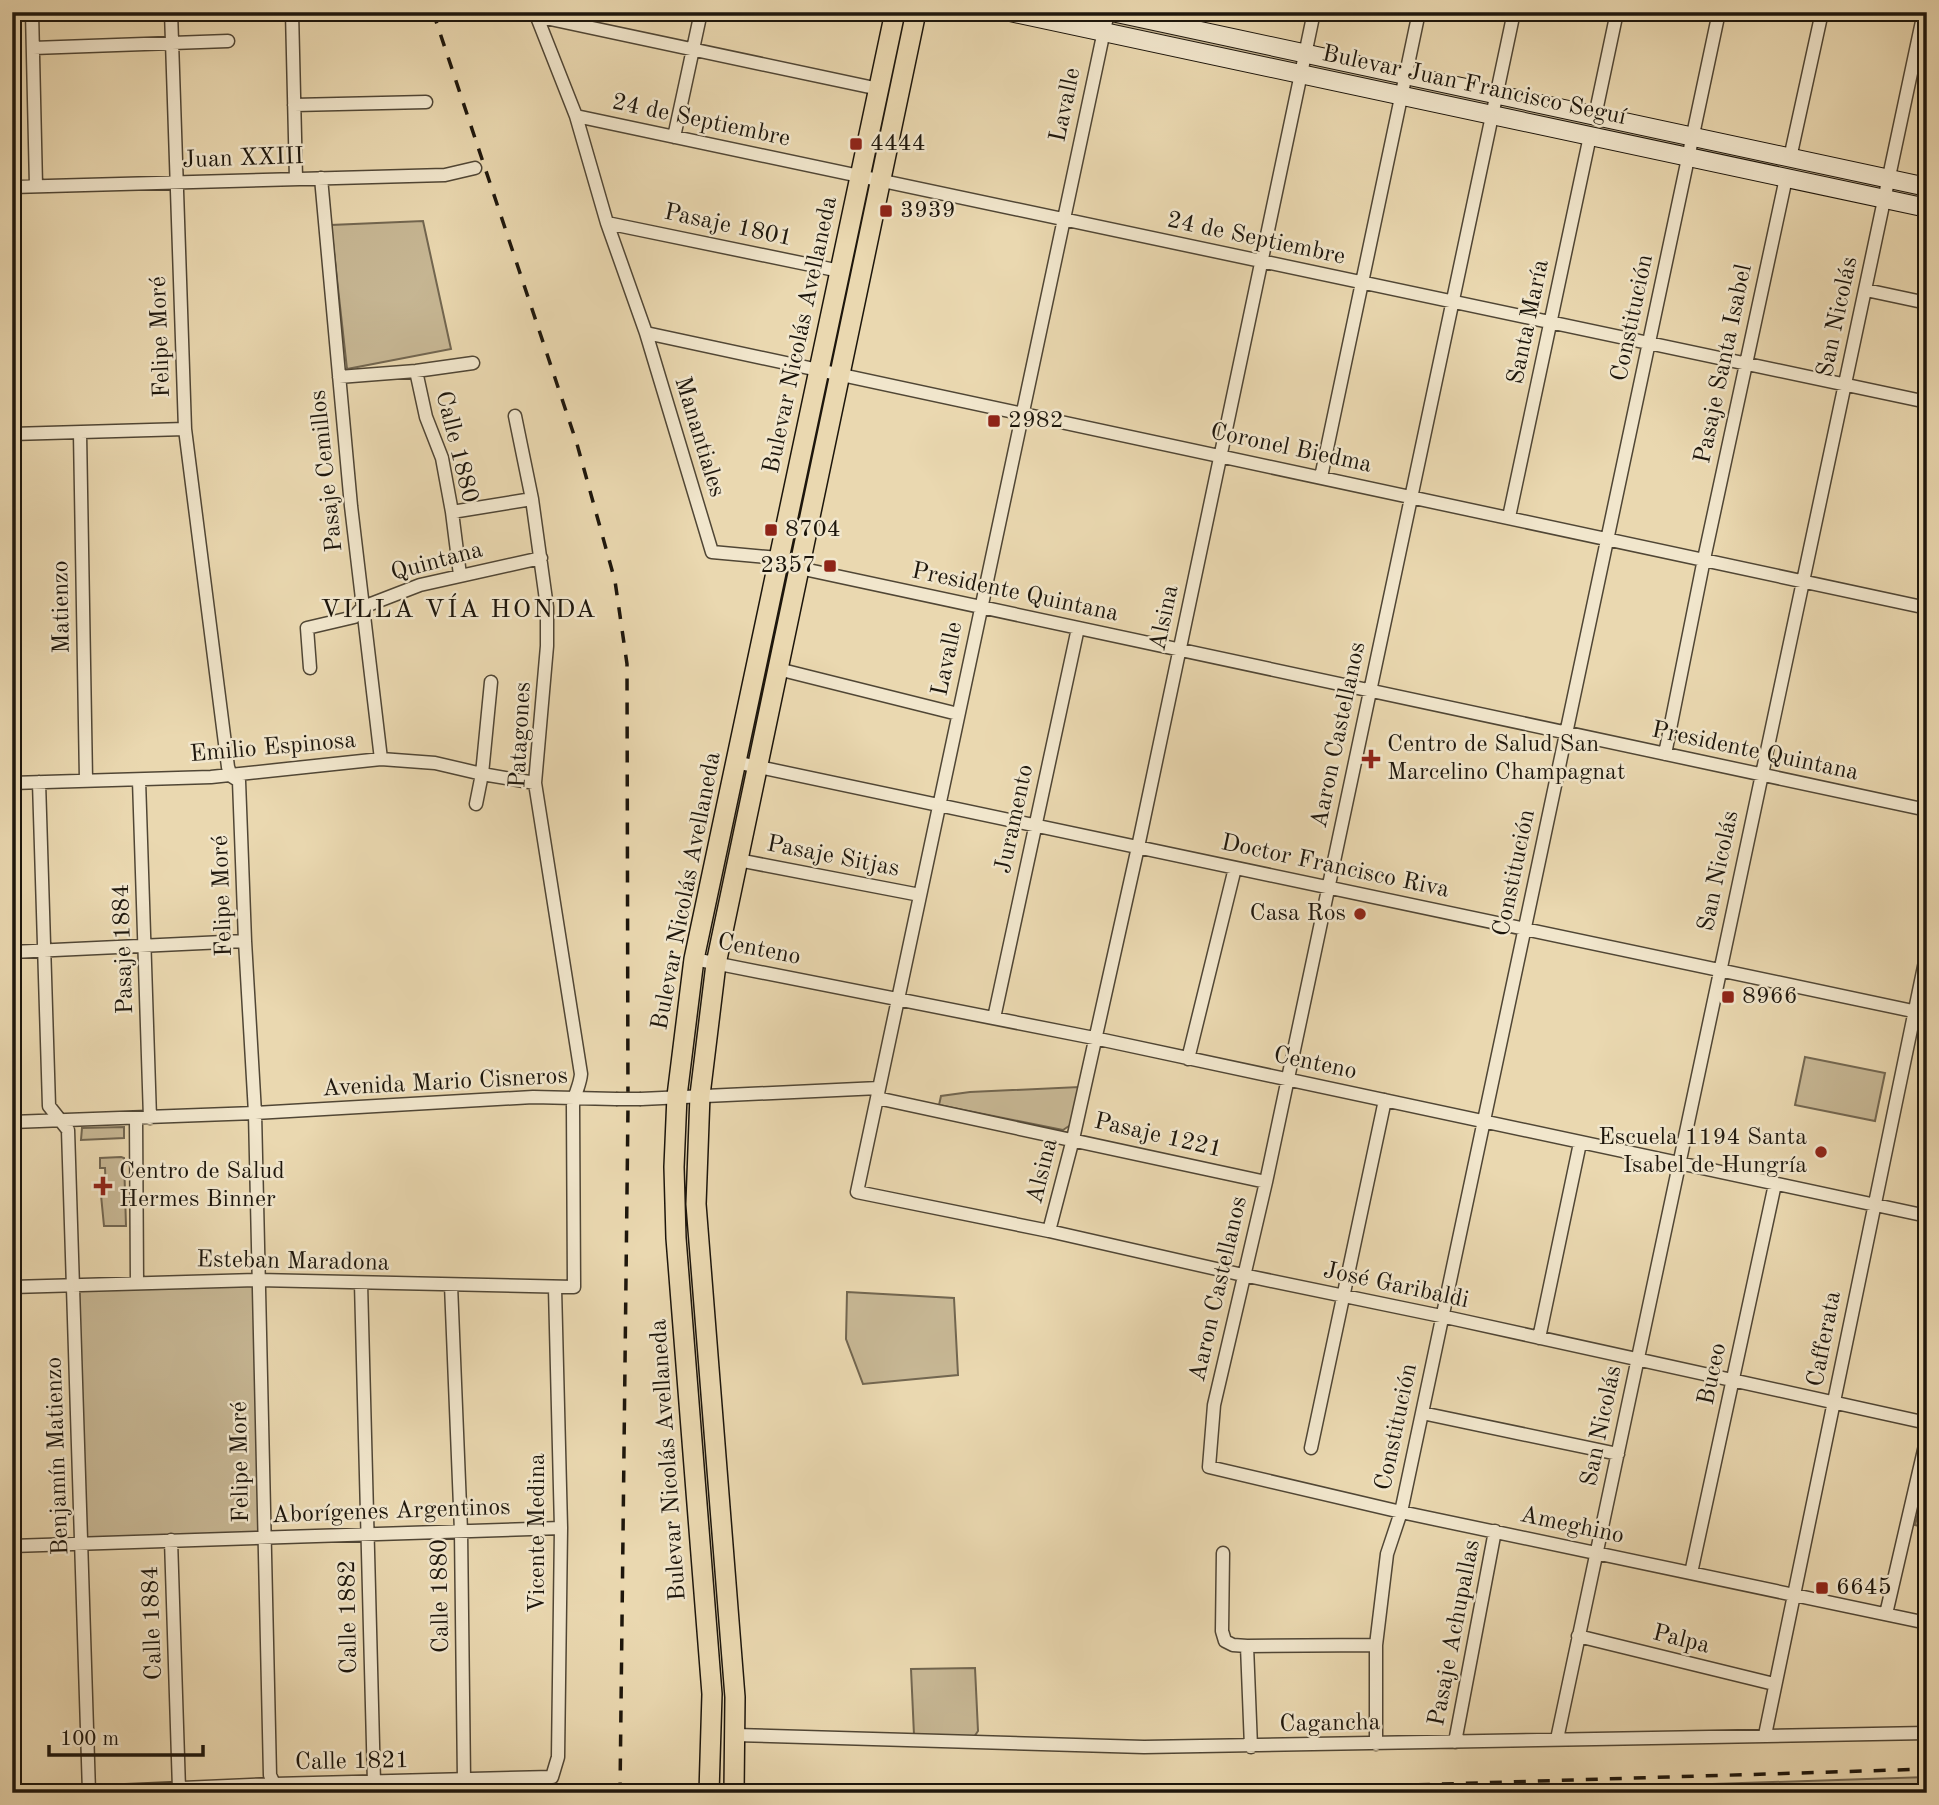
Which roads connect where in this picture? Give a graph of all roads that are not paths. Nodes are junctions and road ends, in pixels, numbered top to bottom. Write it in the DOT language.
graph roads {
  1 [pos="32,12"];
  2 [pos="171,12"];
  3 [pos="292,12"];
  4 [pos="701,12"];
  5 [pos="895,12"];
  6 [pos="916,12"];
  7 [pos="1010,12"];
  8 [pos="1110,12"];
  9 [pos="1314,12"];
  10 [pos="1419,12"];
  11 [pos="1514,12"];
  12 [pos="1617,12"];
  13 [pos="1718,12"];
  14 [pos="1822,12"];
  15 [pos="1924,12"];
  16 [pos="535,14"];
  17 [pos="1103,32"];
  18 [pos="228,41"];
  19 [pos="172,43"];
  20 [pos="33,48"];
  21 [pos="692,50"];
  22 [pos="1305,54"];
  23 [pos="1301,74"];
  24 [pos="1406,75"];
  25 [pos="879,89"];
  26 [pos="1497,95"];
  27 [pos="1402,96"];
  28 [pos="426,103"];
  29 [pos="294,105"];
  30 [pos="1493,115"];
  31 [pos="576,116"];
  32 [pos="1595,116"];
  33 [pos="674,136"];
  34 [pos="1590,136"];
  35 [pos="1692,137"];
  36 [pos="1689,157"];
  37 [pos="1790,158"];
  38 [pos="475,168"];
  39 [pos="860,176"];
  40 [pos="321,178"];
  41 [pos="1786,178"];
  42 [pos="296,179"];
  43 [pos="1889,179"];
  44 [pos="881,181"];
  45 [pos="177,182"];
  46 [pos="36,186"];
  47 [pos="12,187"];
  48 [pos="1927,187"];
  49 [pos="1885,199"];
  50 [pos="1927,208"];
  51 [pos="1063,219"];
  52 [pos="607,223"];
  53 [pos="1261,262"];
  54 [pos="840,271"];
  55 [pos="1362,283"];
  56 [pos="1866,290"];
  57 [pos="1453,302"];
  58 [pos="1927,303"];
  59 [pos="1550,322"];
  60 [pos="646,333"];
  61 [pos="1649,344"];
  62 [pos="473,363"];
  63 [pos="1746,365"];
  64 [pos="819,370"];
  65 [pos="416,371"];
  66 [pos="840,374"];
  67 [pos="340,377"];
  68 [pos="1845,385"];
  69 [pos="1927,402"];
  70 [pos="1022,414"];
  71 [pos="515,416"];
  72 [pos="186,429"];
  73 [pos="80,433"];
  74 [pos="12,434"];
  75 [pos="1220,456"];
  76 [pos="1321,477"];
  77 [pos="1412,496"];
  78 [pos="532,499"];
  79 [pos="452,512"];
  80 [pos="1509,517"];
  81 [pos="1608,538"];
  82 [pos="712,552"];
  83 [pos="541,558"];
  84 [pos="779,558"];
  85 [pos="1704,559"];
  86 [pos="799,568"];
  87 [pos="460,575"];
  88 [pos="1802,582"];
  89 [pos="363,607"];
  90 [pos="981,607"];
  91 [pos="1927,608"];
  92 [pos="1078,628"];
  93 [pos="1180,650"];
  94 [pos="310,668"];
  95 [pos="778,669"];
  96 [pos="491,682"];
  97 [pos="1370,691"];
  98 [pos="958,713"];
  99 [pos="1566,733"];
  100 [pos="1665,754"];
  101 [pos="381,759"];
  102 [pos="735,762"];
  103 [pos="758,767"];
  104 [pos="482,774"];
  105 [pos="1760,774"];
  106 [pos="231,776"];
  107 [pos="86,780"];
  108 [pos="139,780"];
  109 [pos="39,782"];
  110 [pos="12,783"];
  111 [pos="536,783"];
  112 [pos="476,804"];
  113 [pos="939,805"];
  114 [pos="1927,810"];
  115 [pos="1034,825"];
  116 [pos="1138,847"];
  117 [pos="738,860"];
  118 [pos="1235,868"];
  119 [pos="1329,888"];
  120 [pos="920,895"];
  121 [pos="1524,928"];
  122 [pos="245,941"];
  123 [pos="145,946"];
  124 [pos="44,950"];
  125 [pos="12,952"];
  126 [pos="1927,952"];
  127 [pos="694,959"];
  128 [pos="716,964"];
  129 [pos="1719,970"];
  130 [pos="898,998"];
  131 [pos="1913,1011"];
  132 [pos="1927,1014"];
  133 [pos="994,1018"];
  134 [pos="1094,1038"];
  135 [pos="1188,1059"];
  136 [pos="1287,1080"];
  137 [pos="878,1093"];
  138 [pos="700,1096"];
  139 [pos="574,1097"];
  140 [pos="677,1097"];
  141 [pos="1385,1100"];
  142 [pos="255,1113"];
  143 [pos="136,1118"];
  144 [pos="150,1118"];
  145 [pos="61,1121"];
  146 [pos="12,1122"];
  147 [pos="1482,1122"];
  148 [pos="1073,1139"];
  149 [pos="1580,1143"];
  150 [pos="1678,1164"];
  151 [pos="1266,1182"];
  152 [pos="1775,1184"];
  153 [pos="857,1192"];
  154 [pos="1873,1204"];
  155 [pos="1927,1216"];
  156 [pos="1049,1231"];
  157 [pos="1243,1275"];
  158 [pos="258,1280"];
  159 [pos="137,1283"];
  160 [pos="361,1283"];
  161 [pos="74,1285"];
  162 [pos="451,1286"];
  163 [pos="12,1287"];
  164 [pos="555,1288"];
  165 [pos="1343,1297"];
  166 [pos="1441,1316"];
  167 [pos="1539,1338"];
  168 [pos="1638,1359"];
  169 [pos="1733,1380"];
  170 [pos="1834,1402"];
  171 [pos="1422,1413"];
  172 [pos="1927,1423"];
  173 [pos="1927,1437"];
  174 [pos="1311,1448"];
  175 [pos="1618,1454"];
  176 [pos="1209,1467"];
  177 [pos="1401,1512"];
  178 [pos="561,1528"];
  179 [pos="461,1531"];
  180 [pos="1495,1531"];
  181 [pos="368,1534"];
  182 [pos="264,1537"];
  183 [pos="172,1541"];
  184 [pos="82,1543"];
  185 [pos="12,1546"];
  186 [pos="1597,1552"];
  187 [pos="1223,1553"];
  188 [pos="1691,1573"];
  189 [pos="1793,1595"];
  190 [pos="1886,1615"];
  191 [pos="1927,1623"];
  192 [pos="1578,1636"];
  193 [pos="1376,1645"];
  194 [pos="1247,1646"];
  195 [pos="1774,1684"];
  196 [pos="1927,1733"];
  197 [pos="735,1735"];
  198 [pos="1765,1735"];
  199 [pos="1557,1739"];
  200 [pos="1455,1742"];
  201 [pos="1376,1744"];
  202 [pos="1251,1747"];
  203 [pos="552,1777"];
  204 [pos="464,1780"];
  205 [pos="374,1783"];
  206 [pos="274,1784"];
  207 [pos="179,1789"];
  208 [pos="89,1792"];
  209 [pos="68,1793"];
  210 [pos="709,1793"];
  211 [pos="734,1793"];
  1 -- 20 [label="street"];
  2 -- 19 [label="street, Felipe Moré"];
  3 -- 29 [label="street"];
  4 -- 21 [label="street"];
  5 -- 25 [label="main road, Bulevar Nicolás Avellaneda"];
  6 -- 44 [label="main road, Bulevar Nicolás Avellaneda"];
  7 -- 17 [label="main road, Bulevar Juan Francisco Seguí"];
  8 -- 17 [label="street, Lavalle"];
  8 -- 22 [label="main road, Bulevar Juan Francisco Seguí"];
  9 -- 22 [label="street, Alsina"];
  10 -- 24 [label="street"];
  11 -- 26 [label="street, Aaron Castellanos"];
  12 -- 32 [label="street"];
  13 -- 35 [label="street, Constitución"];
  14 -- 37 [label="street"];
  15 -- 43 [label="street, San Nicolás"];
  16 -- 21 [label="street"];
  16 -- 31 [label="street, Manantiales"];
  17 -- 23 [label="main road, Bulevar Juan Francisco Seguí"];
  17 -- 51 [label="street, Lavalle"];
  18 -- 19 [label="street"];
  19 -- 20 [label="street"];
  19 -- 45 [label="street, Felipe Moré"];
  20 -- 46 [label="street"];
  21 -- 25 [label="street"];
  21 -- 33 [label="street"];
  22 -- 23 [label="street, Alsina"];
  22 -- 24 [label="main road, Bulevar Juan Francisco Seguí"];
  23 -- 27 [label="main road, Bulevar Juan Francisco Seguí"];
  23 -- 53 [label="street, Alsina"];
  24 -- 26 [label="main road, Bulevar Juan Francisco Seguí"];
  24 -- 27 [label="street"];
  25 -- 39 [label="main road, Bulevar Nicolás Avellaneda"];
  26 -- 30 [label="street, Aaron Castellanos"];
  26 -- 32 [label="main road, Bulevar Juan Francisco Seguí"];
  27 -- 30 [label="main road, Bulevar Juan Francisco Seguí"];
  27 -- 55 [label="street"];
  28 -- 29 [label="street"];
  29 -- 42 [label="street"];
  30 -- 34 [label="main road, Bulevar Juan Francisco Seguí"];
  30 -- 57 [label="street, Aaron Castellanos"];
  31 -- 33 [label="street, 24 de Septiembre"];
  31 -- 52 [label="street, Manantiales"];
  32 -- 35 [label="main road, Bulevar Juan Francisco Seguí"];
  33 -- 39 [label="street, 24 de Septiembre"];
  34 -- 36 [label="main road, Bulevar Juan Francisco Seguí"];
  34 -- 59 [label="street, Santa María"];
  35 -- 36 [label="street, Constitución"];
  35 -- 37 [label="main road, Bulevar Juan Francisco Seguí"];
  36 -- 41 [label="main road, Bulevar Juan Francisco Seguí"];
  36 -- 61 [label="street, Constitución"];
  37 -- 43 [label="main road, Bulevar Juan Francisco Seguí"];
  38 -- 40 [label="street, Juan XXIII"];
  39 -- 44 [label="street, 24 de Septiembre"];
  39 -- 54 [label="main road, Bulevar Nicolás Avellaneda"];
  40 -- 42 [label="street, Juan XXIII"];
  40 -- 67 [label="street, Pasaje Cemillos"];
  41 -- 49 [label="main road, Bulevar Juan Francisco Seguí"];
  41 -- 63 [label="street, Pasaje Santa Isabel"];
  42 -- 45 [label="street, Juan XXIII"];
  43 -- 48 [label="main road, Bulevar Juan Francisco Seguí"];
  43 -- 49 [label="street, San Nicolás"];
  44 -- 51 [label="street, 24 de Septiembre"];
  44 -- 66 [label="main road, Bulevar Nicolás Avellaneda"];
  45 -- 46 [label="street, Juan XXIII"];
  45 -- 72 [label="street, Felipe Moré"];
  46 -- 47 [label="street, Juan XXIII"];
  49 -- 50 [label="main road, Bulevar Juan Francisco Seguí"];
  49 -- 56 [label="street, San Nicolás"];
  51 -- 53 [label="street, 24 de Septiembre"];
  51 -- 70 [label="street, Lavalle"];
  52 -- 54 [label="street, Pasaje 1801"];
  52 -- 60 [label="street, Manantiales"];
  53 -- 55 [label="street, 24 de Septiembre"];
  53 -- 75 [label="street, Alsina"];
  54 -- 64 [label="main road, Bulevar Nicolás Avellaneda"];
  55 -- 57 [label="street, 24 de Septiembre"];
  55 -- 76 [label="street"];
  56 -- 58 [label="street"];
  56 -- 68 [label="street, San Nicolás"];
  57 -- 59 [label="street, 24 de Septiembre"];
  57 -- 77 [label="street, Aaron Castellanos"];
  59 -- 61 [label="street, 24 de Septiembre"];
  59 -- 80 [label="street, Santa María"];
  60 -- 64 [label="street, Coronel Biedma"];
  60 -- 82 [label="street, Manantiales"];
  61 -- 63 [label="street, 24 de Septiembre"];
  61 -- 81 [label="street, Constitución"];
  62 -- 65 [label="street"];
  63 -- 68 [label="street, 24 de Septiembre"];
  63 -- 85 [label="street, Pasaje Santa Isabel"];
  64 -- 66 [label="street, Coronel Biedma"];
  64 -- 84 [label="main road, Bulevar Nicolás Avellaneda"];
  65 -- 67 [label="street"];
  65 -- 79 [label="street, Calle 1880"];
  66 -- 70 [label="street, Coronel Biedma"];
  66 -- 86 [label="main road, Bulevar Nicolás Avellaneda"];
  67 -- 89 [label="street, Pasaje Cemillos"];
  68 -- 69 [label="street, 24 de Septiembre"];
  68 -- 88 [label="street, San Nicolás"];
  70 -- 75 [label="street, Coronel Biedma"];
  70 -- 90 [label="street, Lavalle"];
  71 -- 78 [label="street, Patagones"];
  72 -- 73 [label="street"];
  72 -- 106 [label="street, Felipe Moré"];
  73 -- 74 [label="street"];
  73 -- 107 [label="street, Matienzo"];
  75 -- 76 [label="street, Coronel Biedma"];
  75 -- 93 [label="street, Alsina"];
  76 -- 77 [label="street, Coronel Biedma"];
  77 -- 80 [label="street, Coronel Biedma"];
  77 -- 97 [label="street, Aaron Castellanos"];
  78 -- 79 [label="street"];
  78 -- 83 [label="street, Patagones"];
  79 -- 87 [label="street, Calle 1880"];
  80 -- 81 [label="street, Coronel Biedma"];
  81 -- 85 [label="street, Coronel Biedma"];
  81 -- 99 [label="street, Constitución"];
  82 -- 84 [label="street, Presidente Quintana"];
  83 -- 87 [label="street, Quintana"];
  83 -- 111 [label="street, Patagones"];
  84 -- 86 [label="street, Presidente Quintana"];
  84 -- 102 [label="main road, Bulevar Nicolás Avellaneda"];
  85 -- 88 [label="street, Coronel Biedma"];
  85 -- 100 [label="street, Pasaje Santa Isabel"];
  86 -- 90 [label="street, Presidente Quintana"];
  86 -- 95 [label="main road, Bulevar Nicolás Avellaneda"];
  87 -- 89 [label="street, Quintana"];
  88 -- 91 [label="street, Coronel Biedma"];
  88 -- 105 [label="street, San Nicolás"];
  89 -- 94 [label="street, Quintana"];
  89 -- 101 [label="street, Pasaje Cemillos"];
  90 -- 92 [label="street, Presidente Quintana"];
  90 -- 98 [label="street, Lavalle"];
  92 -- 93 [label="street, Presidente Quintana"];
  92 -- 115 [label="street, Juramento"];
  93 -- 97 [label="street, Presidente Quintana"];
  93 -- 116 [label="street, Alsina"];
  95 -- 98 [label="street"];
  95 -- 103 [label="main road, Bulevar Nicolás Avellaneda"];
  96 -- 104 [label="street"];
  97 -- 99 [label="street, Presidente Quintana"];
  97 -- 119 [label="street, Aaron Castellanos"];
  98 -- 113 [label="street, Lavalle"];
  99 -- 100 [label="street, Presidente Quintana"];
  99 -- 121 [label="street, Constitución"];
  100 -- 105 [label="street, Presidente Quintana"];
  101 -- 104 [label="street, Emilio Espinosa"];
  101 -- 106 [label="street, Emilio Espinosa"];
  102 -- 103 [label="street, Doctor Francisco Riva"];
  102 -- 127 [label="main road, Bulevar Nicolás Avellaneda"];
  103 -- 113 [label="street, Doctor Francisco Riva"];
  103 -- 117 [label="main road, Bulevar Nicolás Avellaneda"];
  104 -- 111 [label="street, Emilio Espinosa"];
  104 -- 112 [label="street"];
  105 -- 114 [label="street, Presidente Quintana"];
  105 -- 129 [label="street, San Nicolás"];
  106 -- 108 [label="street, Emilio Espinosa"];
  106 -- 122 [label="street, Felipe Moré"];
  107 -- 108 [label="street, Emilio Espinosa"];
  107 -- 109 [label="street, Emilio Espinosa"];
  108 -- 123 [label="street, Pasaje 1884"];
  109 -- 110 [label="street, Emilio Espinosa"];
  109 -- 124 [label="street"];
  111 -- 139 [label="street, Patagones"];
  113 -- 115 [label="street, Doctor Francisco Riva"];
  113 -- 120 [label="street, Lavalle"];
  115 -- 116 [label="street, Doctor Francisco Riva"];
  115 -- 133 [label="street, Juramento"];
  116 -- 118 [label="street, Doctor Francisco Riva"];
  116 -- 134 [label="street, Alsina"];
  117 -- 120 [label="street, Pasaje Sitjas"];
  117 -- 128 [label="main road, Bulevar Nicolás Avellaneda"];
  118 -- 119 [label="street, Doctor Francisco Riva"];
  118 -- 135 [label="street"];
  119 -- 121 [label="street, Doctor Francisco Riva"];
  119 -- 136 [label="street, Aaron Castellanos"];
  120 -- 130 [label="street, Lavalle"];
  121 -- 129 [label="street, Doctor Francisco Riva"];
  121 -- 147 [label="street, Constitución"];
  122 -- 123 [label="street"];
  122 -- 142 [label="street, Felipe Moré"];
  123 -- 124 [label="street"];
  123 -- 144 [label="street, Pasaje 1884"];
  124 -- 125 [label="street"];
  124 -- 145 [label="street"];
  126 -- 131 [label="street, Cafferata"];
  127 -- 128 [label="street, Centeno"];
  127 -- 140 [label="main road, Bulevar Nicolás Avellaneda"];
  128 -- 130 [label="street, Centeno"];
  128 -- 138 [label="main road, Bulevar Nicolás Avellaneda"];
  129 -- 131 [label="street, Doctor Francisco Riva"];
  129 -- 150 [label="street, San Nicolás"];
  130 -- 133 [label="street, Centeno"];
  130 -- 137 [label="street, Lavalle"];
  131 -- 132 [label="street, Doctor Francisco Riva"];
  131 -- 154 [label="street, Cafferata"];
  133 -- 134 [label="street, Centeno"];
  134 -- 135 [label="street, Centeno"];
  134 -- 148 [label="street, Alsina"];
  135 -- 136 [label="street, Centeno"];
  136 -- 141 [label="street, Centeno"];
  136 -- 151 [label="street, Aaron Castellanos"];
  137 -- 138 [label="street, Avenida Mario Cisneros"];
  137 -- 148 [label="street, Pasaje 1221"];
  137 -- 153 [label="street, Lavalle"];
  138 -- 140 [label="street, Avenida Mario Cisneros"];
  138 -- 197 [label="main road, Bulevar Nicolás Avellaneda"];
  139 -- 140 [label="street, Avenida Mario Cisneros, bridge"];
  139 -- 142 [label="street, Avenida Mario Cisneros"];
  139 -- 164 [label="street, Esteban Maradona"];
  140 -- 210 [label="main road, Bulevar Nicolás Avellaneda"];
  141 -- 147 [label="street, Centeno"];
  141 -- 165 [label="street"];
  142 -- 144 [label="street, Avenida Mario Cisneros"];
  142 -- 158 [label="street, Felipe Moré"];
  143 -- 144 [label="street, Avenida Mario Cisneros"];
  143 -- 145 [label="street, Avenida Mario Cisneros"];
  143 -- 159 [label="street"];
  145 -- 146 [label="street, Avenida Mario Cisneros"];
  145 -- 161 [label="street, Benjamín Matienzo"];
  147 -- 149 [label="street, Centeno"];
  147 -- 166 [label="street, Constitución"];
  148 -- 151 [label="street, Pasaje 1221"];
  148 -- 156 [label="street, Alsina"];
  149 -- 150 [label="street, Centeno"];
  149 -- 167 [label="street"];
  150 -- 152 [label="street, Centeno"];
  150 -- 168 [label="street, San Nicolás"];
  151 -- 157 [label="street, Aaron Castellanos"];
  152 -- 154 [label="street, Centeno"];
  152 -- 169 [label="street, Buceo"];
  153 -- 156 [label="street, José Garibaldi"];
  154 -- 155 [label="street, Centeno"];
  154 -- 170 [label="street, Cafferata"];
  156 -- 157 [label="street, José Garibaldi"];
  157 -- 165 [label="street, José Garibaldi"];
  157 -- 176 [label="street, Aaron Castellanos"];
  158 -- 159 [label="street, Esteban Maradona"];
  158 -- 160 [label="street, Esteban Maradona"];
  158 -- 182 [label="street, Felipe Moré"];
  159 -- 161 [label="street, Esteban Maradona"];
  160 -- 162 [label="street, Esteban Maradona"];
  160 -- 181 [label="street, Calle 1882"];
  161 -- 163 [label="street, Esteban Maradona"];
  161 -- 184 [label="street, Benjamín Matienzo"];
  162 -- 164 [label="street, Esteban Maradona"];
  162 -- 179 [label="street, Calle 1880"];
  164 -- 178 [label="street, Vicente Medina"];
  165 -- 166 [label="street, José Garibaldi"];
  165 -- 174 [label="street"];
  166 -- 167 [label="street, José Garibaldi"];
  166 -- 171 [label="street, Constitución"];
  167 -- 168 [label="street, José Garibaldi"];
  168 -- 169 [label="street, José Garibaldi"];
  168 -- 175 [label="street, San Nicolás"];
  169 -- 170 [label="street, José Garibaldi"];
  169 -- 188 [label="street, Buceo"];
  170 -- 172 [label="street, José Garibaldi"];
  170 -- 189 [label="street, Cafferata"];
  171 -- 175 [label="street"];
  171 -- 177 [label="street, Constitución"];
  173 -- 190 [label="street"];
  175 -- 186 [label="street, San Nicolás"];
  176 -- 177 [label="street, Ameghino"];
  177 -- 180 [label="street, Ameghino"];
  177 -- 193 [label="street, Constitución"];
  178 -- 179 [label="street, Aborígenes Argentinos"];
  178 -- 203 [label="street, Vicente Medina"];
  179 -- 181 [label="street, Aborígenes Argentinos"];
  179 -- 204 [label="street, Calle 1880"];
  180 -- 186 [label="street, Ameghino"];
  180 -- 200 [label="street, Pasaje Achupallas"];
  181 -- 182 [label="street, Aborígenes Argentinos"];
  181 -- 205 [label="street, Calle 1882"];
  182 -- 183 [label="street, Aborígenes Argentinos"];
  182 -- 206 [label="street, Felipe Moré"];
  183 -- 184 [label="street, Aborígenes Argentinos"];
  183 -- 207 [label="street, Calle 1884"];
  184 -- 185 [label="street, Aborígenes Argentinos"];
  184 -- 208 [label="street, Benjamín Matienzo"];
  186 -- 188 [label="street, Ameghino"];
  186 -- 192 [label="street, San Nicolás"];
  187 -- 194 [label="street"];
  188 -- 189 [label="street, Ameghino"];
  189 -- 190 [label="street, Ameghino"];
  189 -- 195 [label="street, Cafferata"];
  190 -- 191 [label="street, Ameghino"];
  192 -- 195 [label="street, Palpa"];
  192 -- 199 [label="street, San Nicolás"];
  193 -- 194 [label="street"];
  193 -- 201 [label="street, Constitución"];
  194 -- 202 [label="street"];
  195 -- 198 [label="street, Cafferata"];
  196 -- 198 [label="street, Cagancha"];
  197 -- 202 [label="street, Cagancha"];
  197 -- 211 [label="main road, Bulevar Nicolás Avellaneda"];
  198 -- 199 [label="street, Cagancha"];
  199 -- 200 [label="street, Cagancha"];
  200 -- 201 [label="street, Cagancha"];
  201 -- 202 [label="street, Cagancha"];
  203 -- 204 [label="street, Calle 1821"];
  204 -- 205 [label="street, Calle 1821"];
  205 -- 206 [label="street, Calle 1821"];
  206 -- 207 [label="street, Calle 1821"];
  207 -- 208 [label="street, Calle 1821"];
  208 -- 209 [label="street, Calle 1821"];
}
